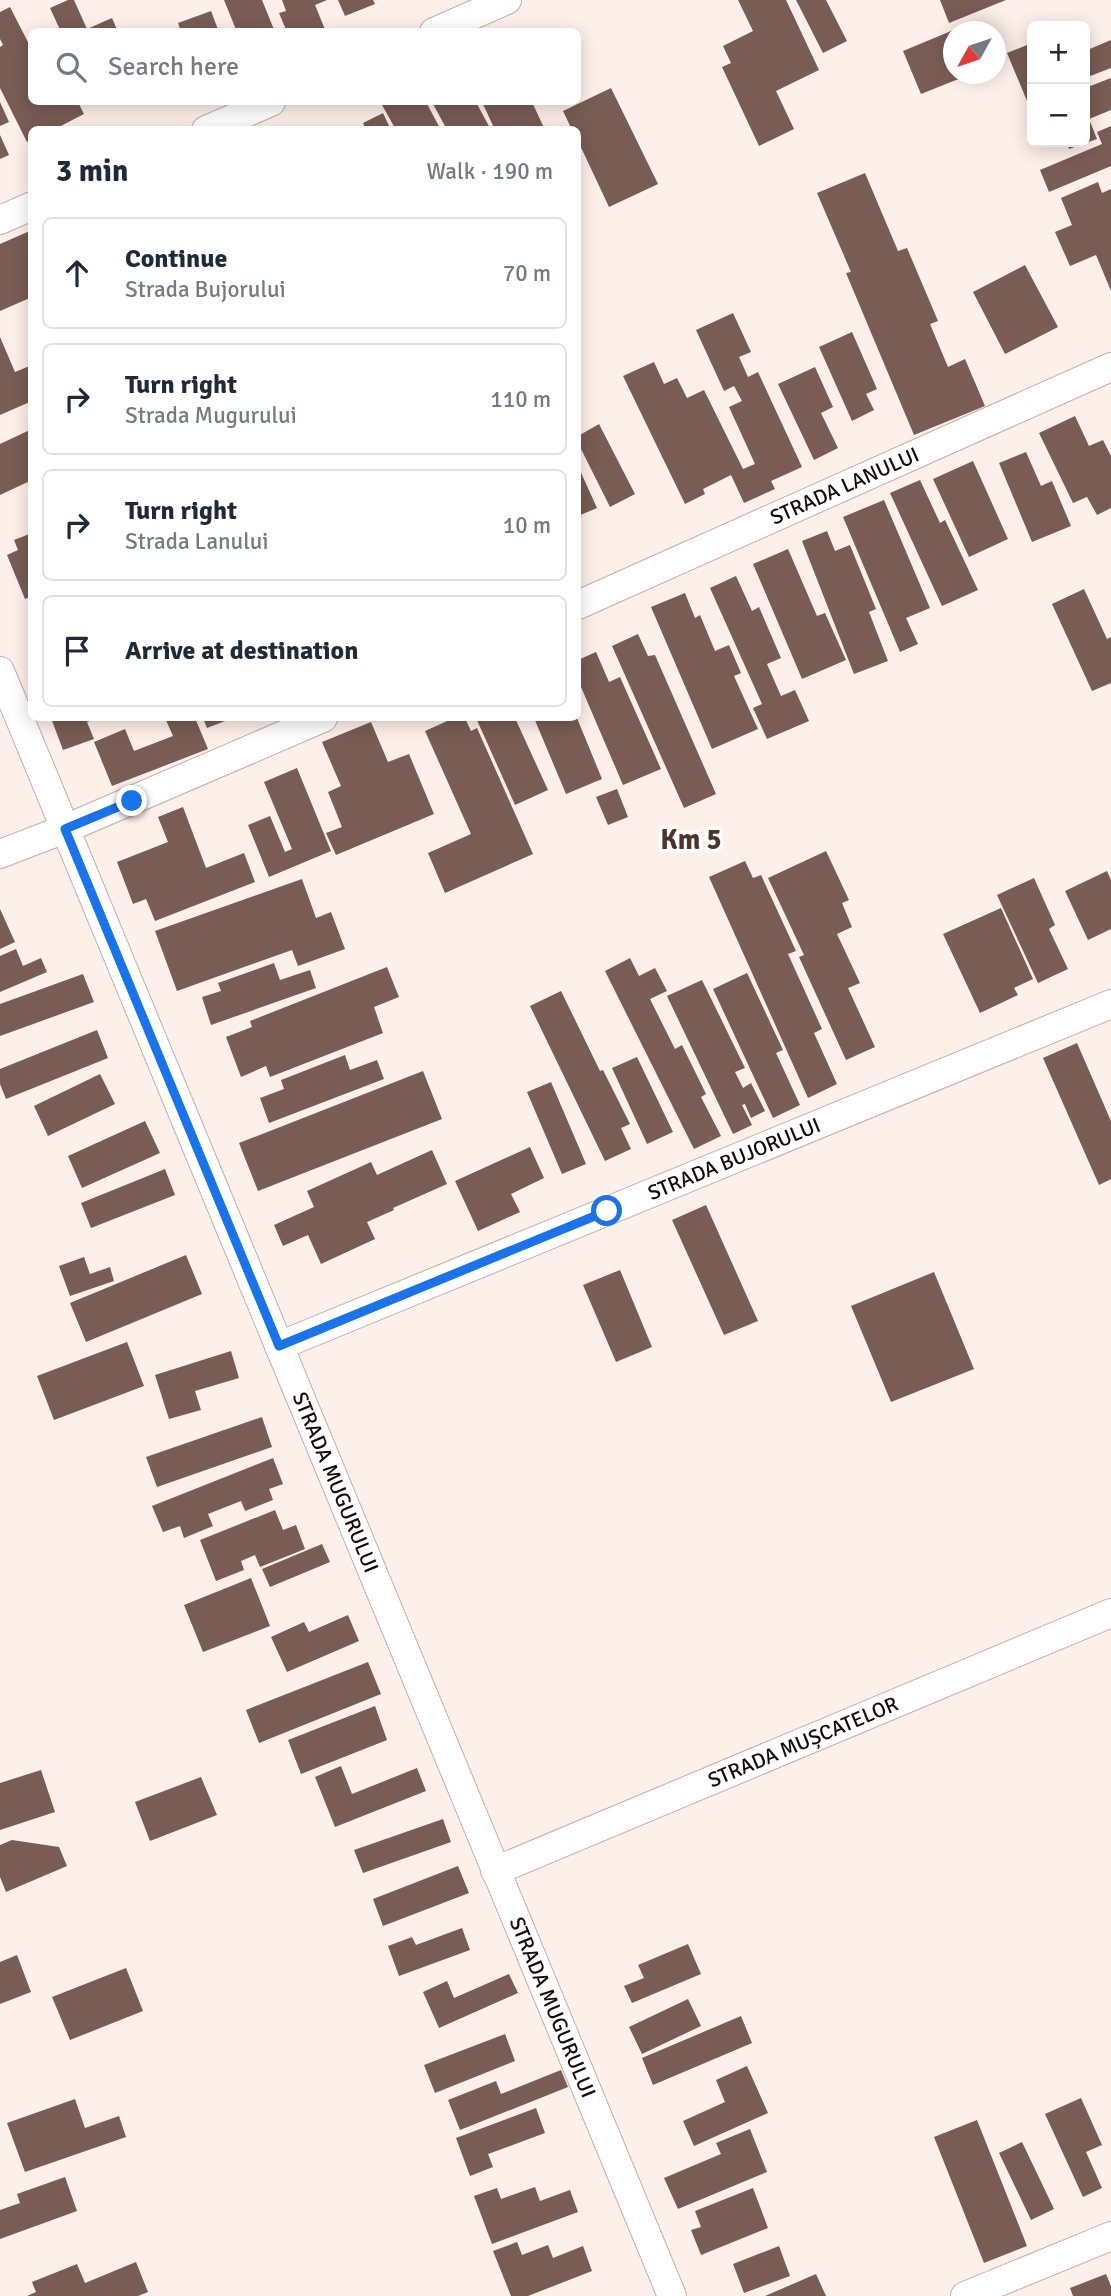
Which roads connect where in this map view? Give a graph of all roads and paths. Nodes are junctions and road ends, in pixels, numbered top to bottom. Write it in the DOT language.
graph roads {
  1 [pos="507,0"];
  2 [pos="443,28"];
  3 [pos="264,105"];
  4 [pos="215,126"];
  5 [pos="28,208"];
  6 [pos="0,220"];
  7 [pos="1111,367"];
  8 [pos="581,604"];
  9 [pos="0,671"];
  10 [pos="316,721"];
  11 [pos="65,829"];
  12 [pos="0,854"];
  13 [pos="1111,1004"];
  14 [pos="279,1346"];
  15 [pos="1111,1613"];
  16 [pos="495,1871"];
  17 [pos="1111,2236"];
  18 [pos="671,2296"];
  19 [pos="965,2296"];
  1 -- 2 [label="street"];
  3 -- 4 [label="street"];
  5 -- 6 [label="street"];
  7 -- 8 [label="street, STRADA LANULUI"];
  9 -- 11 [label="street, STRADA MUGURULUI"];
  10 -- 11 [label="street"];
  11 -- 12 [label="street"];
  11 -- 14 [label="street, STRADA MUGURULUI"];
  13 -- 14 [label="street, STRADA BUJORULUI"];
  14 -- 16 [label="street, STRADA MUGURULUI"];
  15 -- 16 [label="street, STRADA MUȘCATELOR"];
  16 -- 18 [label="street, STRADA MUGURULUI"];
  17 -- 19 [label="street"];
}
